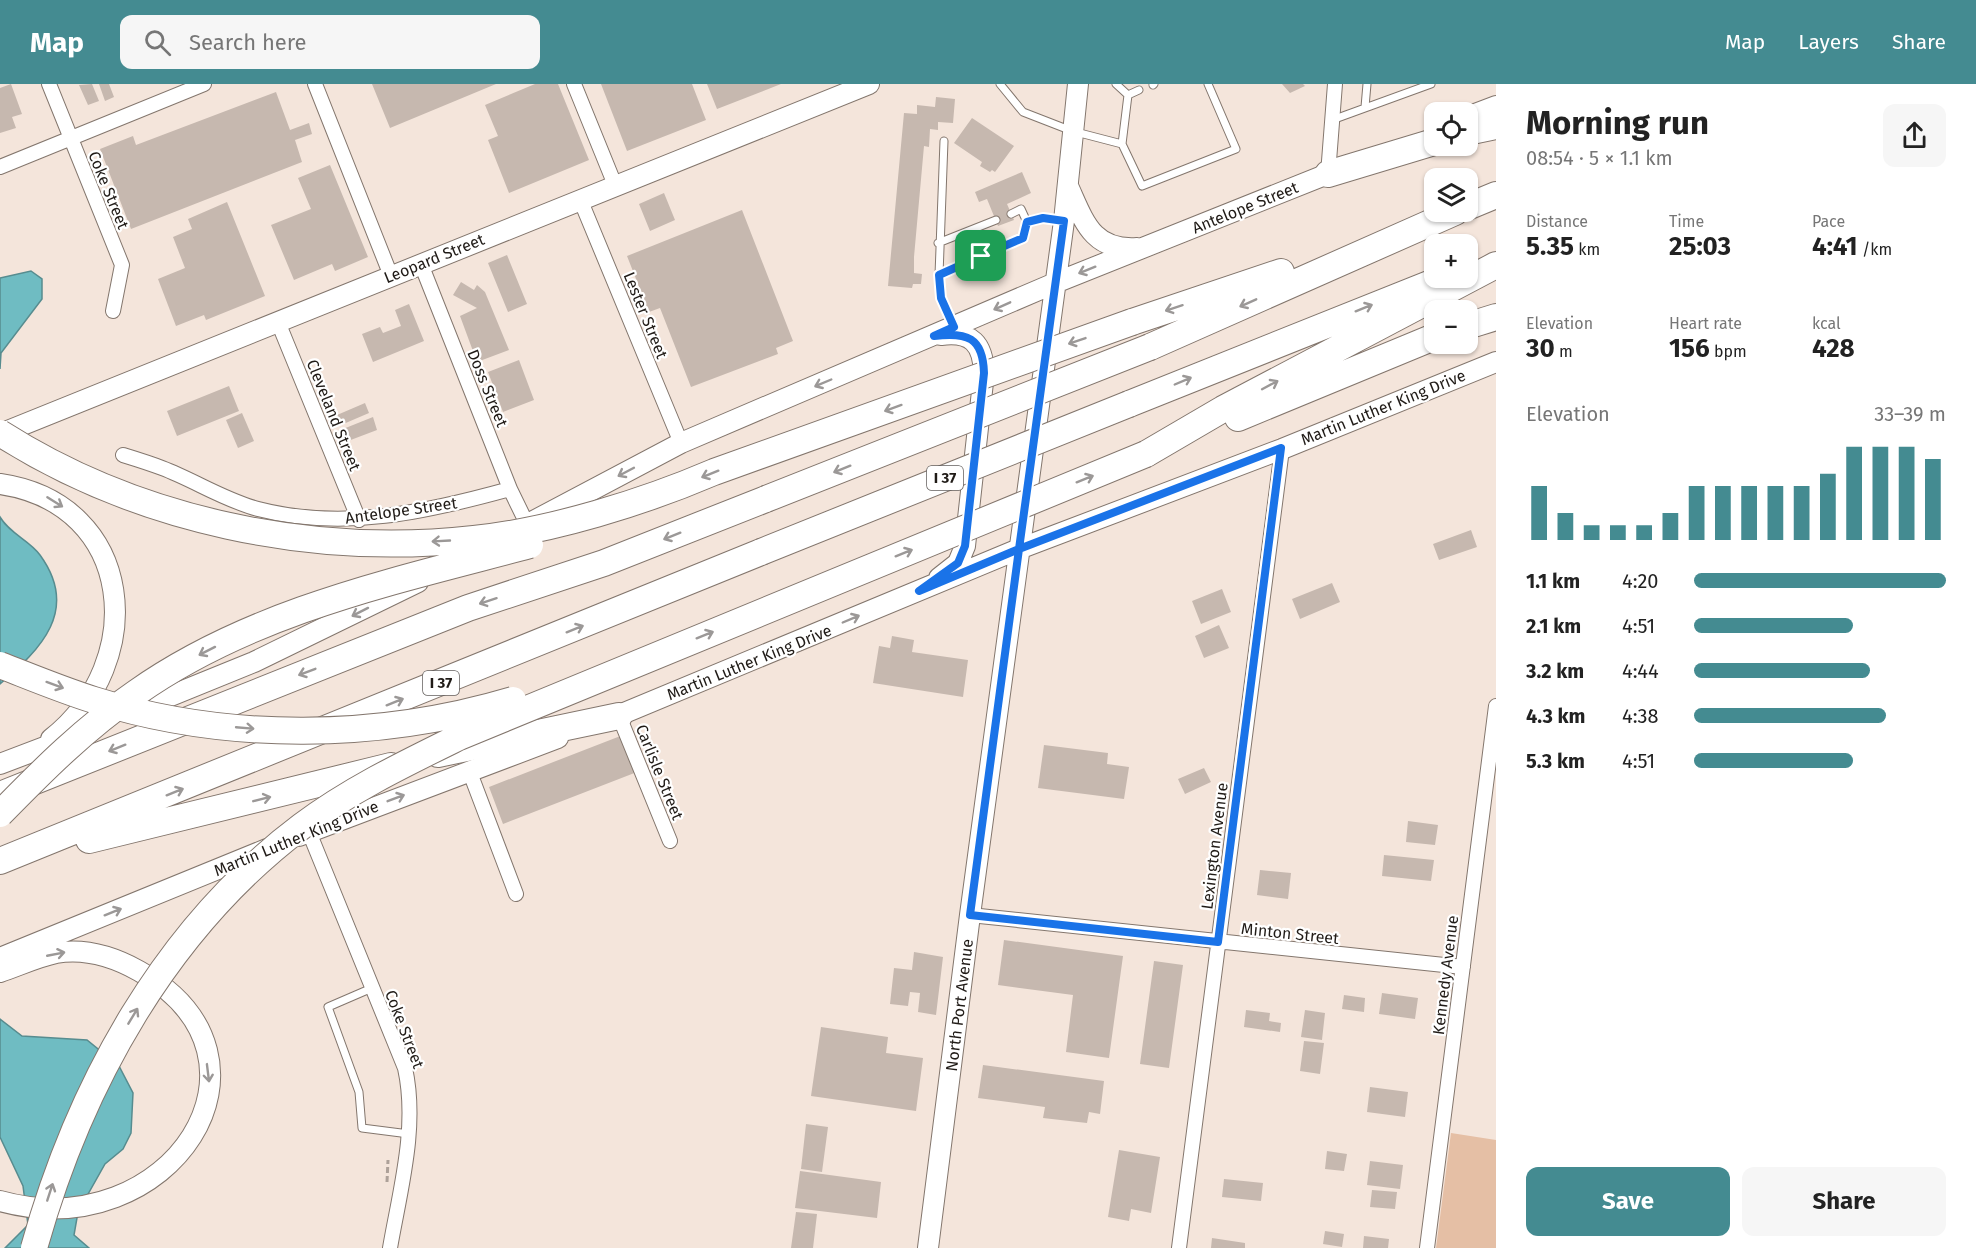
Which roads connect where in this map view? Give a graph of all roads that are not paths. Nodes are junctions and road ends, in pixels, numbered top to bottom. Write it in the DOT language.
graph roads {
  1 [pos="49,84"];
  2 [pos="204,84"];
  3 [pos="315,84"];
  4 [pos="574,84"];
  5 [pos="869,84"];
  6 [pos="1000,84"];
  7 [pos="1078,84"];
  8 [pos="1116,84"];
  9 [pos="1208,84"];
  10 [pos="1335,84"];
  11 [pos="1367,84"];
  12 [pos="1431,84"];
  13 [pos="1409,88"];
  14 [pos="1138,90"];
  15 [pos="1128,95"];
  16 [pos="1496,106"];
  17 [pos="1365,107"];
  18 [pos="1478,113"];
  19 [pos="1332,120"];
  20 [pos="1496,126"];
  21 [pos="1478,130"];
  22 [pos="1072,131"];
  23 [pos="1424,135"];
  24 [pos="70,138"];
  25 [pos="944,141"];
  26 [pos="1122,144"];
  27 [pos="1424,145"];
  28 [pos="0,167"];
  29 [pos="1328,174"];
  30 [pos="615,185"];
  31 [pos="1068,186"];
  32 [pos="1496,195"];
  33 [pos="580,199"];
  34 [pos="1478,202"];
  35 [pos="1011,214"];
  36 [pos="996,220"];
  37 [pos="1064,221"];
  38 [pos="1027,222"];
  39 [pos="1429,222"];
  40 [pos="1409,230"];
  41 [pos="938,243"];
  42 [pos="1146,247"];
  43 [pos="1496,258"];
  44 [pos="420,264"];
  45 [pos="1478,265"];
  46 [pos="1496,265"];
  47 [pos="939,275"];
  48 [pos="392,276"];
  49 [pos="1055,283"];
  50 [pos="1424,286"];
  51 [pos="113,311"];
  52 [pos="1496,317"];
  53 [pos="278,322"];
  54 [pos="1478,323"];
  55 [pos="954,327"];
  56 [pos="934,336"];
  57 [pos="1424,341"];
  58 [pos="1496,362"];
  59 [pos="0,434"];
  60 [pos="681,443"];
  61 [pos="1281,448"];
  62 [pos="123,454"];
  63 [pos="1146,454"];
  64 [pos="0,484"];
  65 [pos="510,489"];
  66 [pos="663,494"];
  67 [pos="359,520"];
  68 [pos="527,524"];
  69 [pos="1019,549"];
  70 [pos="919,591"];
  71 [pos="650,657"];
  72 [pos="0,665"];
  73 [pos="1496,706"];
  74 [pos="619,716"];
  75 [pos="28,754"];
  76 [pos="0,764"];
  77 [pos="469,771"];
  78 [pos="1492,774"];
  79 [pos="0,795"];
  80 [pos="0,814"];
  81 [pos="309,832"];
  82 [pos="670,841"];
  83 [pos="38,846"];
  84 [pos="0,861"];
  85 [pos="516,894"];
  86 [pos="970,915"];
  87 [pos="1218,942"];
  88 [pos="0,958"];
  89 [pos="1463,966"];
  90 [pos="0,972"];
  91 [pos="372,988"];
  92 [pos="409,1134"];
  93 [pos="152,1199"];
  94 [pos="0,1201"];
  95 [pos="79,1225"];
  96 [pos="34,1248"];
  97 [pos="390,1248"];
  98 [pos="928,1248"];
  99 [pos="1179,1248"];
  100 [pos="1427,1248"];
  1 -- 24 [label="street, Coke Street"];
  2 -- 24 [label="street"];
  3 -- 48 [label="street"];
  4 -- 30 [label="street"];
  5 -- 30 [label="main road, Leopard Street"];
  6 -- 22 [label="lane"];
  7 -- 22 [label="main road, North Port Avenue"];
  8 -- 15 [label="lane"];
  9 -- 26 [label="lane"];
  10 -- 19 [label="street"];
  11 -- 17 [label="lane"];
  12 -- 13 [label="lane"];
  13 -- 17 [label="lane"];
  14 -- 15 [label="lane"];
  15 -- 26 [label="lane"];
  16 -- 18 [label="main road"];
  17 -- 19 [label="lane"];
  19 -- 29 [label="street"];
  20 -- 21 [label="highway"];
  22 -- 26 [label="lane"];
  22 -- 31 [label="main road, North Port Avenue"];
  23 -- 29 [label="main road, Antelope Street"];
  24 -- 28 [label="street"];
  24 -- 51 [label="street, Coke Street"];
  25 -- 41 [label="lane"];
  27 -- 29 [label="highway"];
  29 -- 42 [label="main road, Antelope Street"];
  30 -- 33 [label="main road, Leopard Street"];
  31 -- 37 [label="main road, North Port Avenue"];
  31 -- 42 [label="main road"];
  32 -- 34 [label="highway"];
  33 -- 44 [label="main road, Leopard Street"];
  33 -- 60 [label="street, Lester Street"];
  35 -- 38 [label="lane"];
  36 -- 41 [label="lane"];
  37 -- 38 [label="lane"];
  37 -- 49 [label="main road, North Port Avenue"];
  38 -- 47 [label="lane"];
  39 -- 40 [label="highway"];
  40 -- 66 [label="highway, one-way, bridge"];
  40 -- 79 [label="highway, one-way, bridge"];
  41 -- 47 [label="lane"];
  42 -- 49 [label="main road, Antelope Street, one-way"];
  43 -- 45 [label="highway"];
  44 -- 48 [label="main road, Leopard Street"];
  44 -- 65 [label="street, Doss Street"];
  63 -- 46 [label="highway, one-way"];
  47 -- 55 [label="lane"];
  48 -- 53 [label="main road, Leopard Street"];
  49 -- 55 [label="main road, Antelope Street, one-way"];
  49 -- 69 [label="main road, North Port Avenue"];
  83 -- 50 [label="highway, I 37, one-way, bridge"];
  52 -- 54 [label="highway"];
  53 -- 59 [label="main road, Leopard Street"];
  53 -- 67 [label="street, Cleveland Street"];
  55 -- 56 [label="main road, Antelope Street"];
  56 -- 60 [label="main road, Antelope Street, one-way"];
  56 -- 70 [label="main road"];
  57 -- 63 [label="highway"];
  58 -- 61 [label="main road, Martin Luther King Drive"];
  66 -- 59 [label="highway, one-way, bridge"];
  60 -- 68 [label="main road, Antelope Street, one-way"];
  61 -- 69 [label="main road, Martin Luther King Drive"];
  61 -- 87 [label="street, Lexington Avenue"];
  62 -- 67 [label="street, Antelope Street"];
  71 -- 63 [label="highway, one-way, bridge"];
  64 -- 75 [label="main road, one-way"];
  65 -- 67 [label="street, Antelope Street"];
  65 -- 68 [label="street, Doss Street"];
  66 -- 80 [label="highway, one-way, bridge"];
  68 -- 75 [label="main road, Antelope Street, one-way"];
  69 -- 70 [label="main road, Martin Luther King Drive"];
  69 -- 86 [label="main road, North Port Avenue"];
  74 -- 70 [label="main road, Martin Luther King Drive, one-way"];
  72 -- 71 [label="highway, one-way, bridge"];
  96 -- 71 [label="highway, one-way, bridge"];
  73 -- 78 [label="street, Kennedy Avenue"];
  74 -- 77 [label="main road, Martin Luther King Drive"];
  74 -- 82 [label="street, Carlisle Street"];
  83 -- 74 [label="highway, one-way"];
  75 -- 76 [label="main road"];
  81 -- 77 [label="main road, Martin Luther King Drive, one-way"];
  77 -- 85 [label="street"];
  78 -- 89 [label="street, Kennedy Avenue"];
  88 -- 81 [label="main road, Martin Luther King Drive, one-way"];
  81 -- 91 [label="street, Coke Street"];
  83 -- 84 [label="highway, I 37"];
  86 -- 87 [label="street, Minton Street"];
  86 -- 98 [label="main road, North Port Avenue"];
  87 -- 89 [label="street, Minton Street"];
  87 -- 99 [label="street, Lexington Avenue"];
  89 -- 100 [label="street, Kennedy Avenue"];
  90 -- 93 [label="main road, one-way"];
  91 -- 92 [label="street, Coke Street"];
  91 -- 92 [label="lane"];
  92 -- 97 [label="street, Coke Street"];
  94 -- 95 [label="main road"];
}
